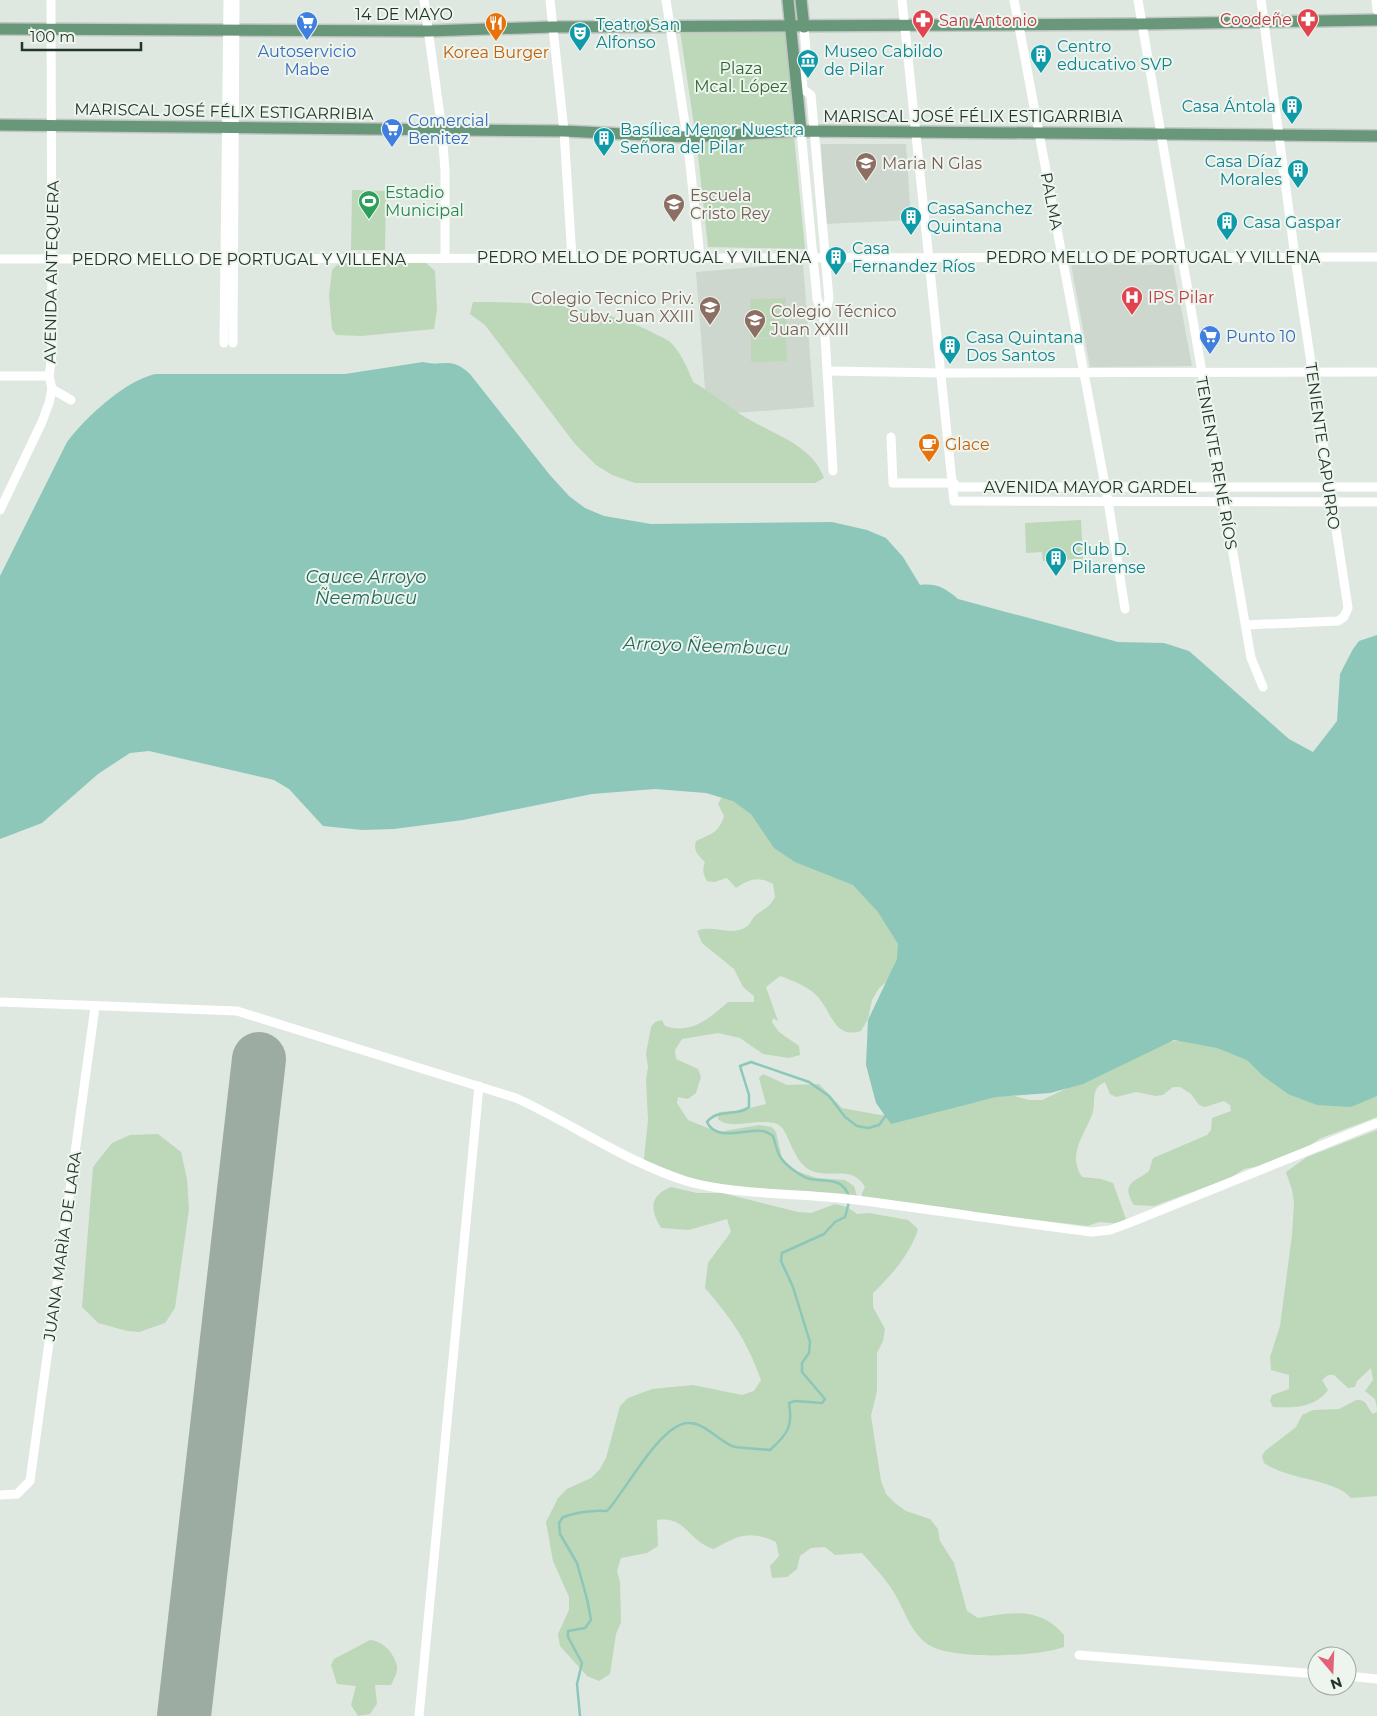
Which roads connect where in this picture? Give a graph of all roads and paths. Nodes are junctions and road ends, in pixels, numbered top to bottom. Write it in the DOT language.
graph roads {
  1 [pos="51,0"];
  2 [pos="57,0"];
  3 [pos="228,0"];
  4 [pos="235,0"];
  5 [pos="424,0"];
  6 [pos="550,0"];
  7 [pos="666,0"];
  8 [pos="788,0"];
  9 [pos="801,0"];
  10 [pos="902,0"];
  11 [pos="1014,0"];
  12 [pos="1138,0"];
  13 [pos="1261,0"];
  14 [pos="1376,0"];
  15 [pos="1377,10"];
  16 [pos="1377,20"];
  17 [pos="1264,22"];
  18 [pos="1018,24"];
  19 [pos="1142,24"];
  20 [pos="904,25"];
  21 [pos="804,26"];
  22 [pos="552,27"];
  23 [pos="791,27"];
  24 [pos="669,28"];
  25 [pos="0,29"];
  26 [pos="232,29"];
  27 [pos="54,30"];
  28 [pos="428,31"];
  29 [pos="0,125"];
  30 [pos="54,126"];
  31 [pos="232,128"];
  32 [pos="442,130"];
  33 [pos="564,131"];
  34 [pos="801,131"];
  35 [pos="814,132"];
  36 [pos="917,132"];
  37 [pos="1038,132"];
  38 [pos="1160,134"];
  39 [pos="1279,135"];
  40 [pos="1377,136"];
  41 [pos="687,138"];
  42 [pos="700,257"];
  43 [pos="812,257"];
  44 [pos="825,257"];
  45 [pos="928,257"];
  46 [pos="1181,257"];
  47 [pos="1295,257"];
  48 [pos="1377,257"];
  49 [pos="230,258"];
  50 [pos="445,258"];
  51 [pos="572,258"];
  52 [pos="0,259"];
  53 [pos="54,259"];
  54 [pos="1062,259"];
  55 [pos="824,319"];
  56 [pos="229,343"];
  57 [pos="829,371"];
  58 [pos="1083,372"];
  59 [pos="1201,372"];
  60 [pos="1313,372"];
  61 [pos="1377,372"];
  62 [pos="942,373"];
  63 [pos="0,376"];
  64 [pos="49,376"];
  65 [pos="52,388"];
  66 [pos="71,400"];
  67 [pos="892,437"];
  68 [pos="833,472"];
  69 [pos="954,485"];
  70 [pos="1105,487"];
  71 [pos="1221,487"];
  72 [pos="1328,487"];
  73 [pos="1377,487"];
  74 [pos="1108,501"];
  75 [pos="1224,502"];
  76 [pos="1331,502"];
  77 [pos="1377,502"];
  78 [pos="0,510"];
  79 [pos="1125,610"];
  80 [pos="1246,625"];
  81 [pos="1263,686"];
  82 [pos="0,1002"];
  83 [pos="95,1006"];
  84 [pos="480,1086"];
  85 [pos="1377,1123"];
  86 [pos="0,1494"];
  87 [pos="1079,1655"];
  88 [pos="1307,1673"];
  89 [pos="1357,1677"];
  90 [pos="1377,1679"];
  91 [pos="419,1716"];
  1 -- 27 [label="street, AVENIDA ANTEQUERA"];
  2 -- 27 [label="street, AVENIDA ANTEQUERA"];
  3 -- 26 [label="street"];
  4 -- 26 [label="street"];
  5 -- 28 [label="street"];
  6 -- 22 [label="street"];
  7 -- 24 [label="street"];
  8 -- 23 [label="main road"];
  9 -- 21 [label="main road"];
  10 -- 20 [label="street"];
  11 -- 18 [label="street, PALMA"];
  12 -- 19 [label="street, TENIENTE RENÉ RÍOS"];
  13 -- 17 [label="street, TENIENTE CAPURRO"];
  14 -- 15 [label="street"];
  16 -- 17 [label="main road, 14 DE MAYO"];
  17 -- 19 [label="main road, 14 DE MAYO"];
  17 -- 39 [label="street, TENIENTE CAPURRO"];
  18 -- 19 [label="main road, 14 DE MAYO"];
  18 -- 20 [label="main road, 14 DE MAYO"];
  18 -- 37 [label="street, PALMA"];
  19 -- 38 [label="street, TENIENTE RENÉ RÍOS"];
  20 -- 21 [label="main road, 14 DE MAYO"];
  20 -- 36 [label="street"];
  21 -- 23 [label="main road, 14 DE MAYO"];
  21 -- 35 [label="street"];
  22 -- 24 [label="main road, 14 DE MAYO"];
  22 -- 28 [label="main road, 14 DE MAYO"];
  22 -- 33 [label="street"];
  23 -- 24 [label="main road, 14 DE MAYO"];
  23 -- 34 [label="main road"];
  24 -- 41 [label="street"];
  25 -- 27 [label="main road, 14 DE MAYO"];
  26 -- 27 [label="main road, 14 DE MAYO"];
  26 -- 28 [label="main road, 14 DE MAYO"];
  26 -- 31 [label="street"];
  27 -- 30 [label="street, AVENIDA ANTEQUERA"];
  28 -- 32 [label="street"];
  29 -- 30 [label="main road, MARISCAL JOSÉ FÉLIX ESTIGARRIBIA"];
  30 -- 31 [label="main road, MARISCAL JOSÉ FÉLIX ESTIGARRIBIA"];
  30 -- 53 [label="street, AVENIDA ANTEQUERA"];
  31 -- 32 [label="main road, MARISCAL JOSÉ FÉLIX ESTIGARRIBIA"];
  31 -- 49 [label="street"];
  32 -- 33 [label="main road, MARISCAL JOSÉ FÉLIX ESTIGARRIBIA"];
  32 -- 50 [label="street"];
  33 -- 41 [label="main road, MARISCAL JOSÉ FÉLIX ESTIGARRIBIA"];
  33 -- 51 [label="street"];
  34 -- 35 [label="main road, MARISCAL JOSÉ FÉLIX ESTIGARRIBIA"];
  34 -- 41 [label="main road, MARISCAL JOSÉ FÉLIX ESTIGARRIBIA"];
  34 -- 43 [label="street"];
  35 -- 36 [label="main road, MARISCAL JOSÉ FÉLIX ESTIGARRIBIA"];
  35 -- 44 [label="street"];
  36 -- 37 [label="main road, MARISCAL JOSÉ FÉLIX ESTIGARRIBIA"];
  36 -- 45 [label="street"];
  37 -- 38 [label="main road, MARISCAL JOSÉ FÉLIX ESTIGARRIBIA"];
  37 -- 54 [label="street, PALMA"];
  38 -- 39 [label="main road, MARISCAL JOSÉ FÉLIX ESTIGARRIBIA"];
  38 -- 46 [label="street, TENIENTE RENÉ RÍOS"];
  39 -- 40 [label="main road, MARISCAL JOSÉ FÉLIX ESTIGARRIBIA"];
  39 -- 47 [label="street, TENIENTE CAPURRO"];
  41 -- 42 [label="street"];
  42 -- 43 [label="street, PEDRO MELLO DE PORTUGAL Y VILLENA"];
  42 -- 51 [label="street, PEDRO MELLO DE PORTUGAL Y VILLENA"];
  43 -- 44 [label="street, PEDRO MELLO DE PORTUGAL Y VILLENA"];
  43 -- 55 [label="street"];
  44 -- 45 [label="street, PEDRO MELLO DE PORTUGAL Y VILLENA"];
  44 -- 55 [label="street"];
  45 -- 54 [label="street, PEDRO MELLO DE PORTUGAL Y VILLENA"];
  45 -- 62 [label="street"];
  46 -- 47 [label="street, PEDRO MELLO DE PORTUGAL Y VILLENA"];
  46 -- 54 [label="street, PEDRO MELLO DE PORTUGAL Y VILLENA"];
  46 -- 59 [label="street, TENIENTE RENÉ RÍOS"];
  47 -- 48 [label="street, PEDRO MELLO DE PORTUGAL Y VILLENA"];
  47 -- 60 [label="street, TENIENTE CAPURRO"];
  49 -- 50 [label="street, PEDRO MELLO DE PORTUGAL Y VILLENA"];
  49 -- 53 [label="street, PEDRO MELLO DE PORTUGAL Y VILLENA"];
  49 -- 56 [label="street"];
  50 -- 51 [label="street, PEDRO MELLO DE PORTUGAL Y VILLENA"];
  52 -- 53 [label="street, PEDRO MELLO DE PORTUGAL Y VILLENA"];
  53 -- 64 [label="street, AVENIDA ANTEQUERA"];
  54 -- 58 [label="street, PALMA"];
  55 -- 57 [label="street"];
  57 -- 62 [label="street"];
  57 -- 68 [label="street"];
  58 -- 59 [label="street"];
  58 -- 62 [label="street"];
  58 -- 70 [label="street, PALMA"];
  59 -- 60 [label="street"];
  59 -- 71 [label="street, TENIENTE RENÉ RÍOS"];
  60 -- 61 [label="street"];
  60 -- 72 [label="street, TENIENTE CAPURRO"];
  62 -- 69 [label="street"];
  63 -- 64 [label="street"];
  64 -- 65 [label="street"];
  65 -- 66 [label="street"];
  65 -- 78 [label="street"];
  67 -- 69 [label="street, AVENIDA MAYOR GARDEL"];
  69 -- 70 [label="street, AVENIDA MAYOR GARDEL"];
  69 -- 74 [label="street, AVENIDA MAYOR GARDEL"];
  70 -- 71 [label="street, AVENIDA MAYOR GARDEL"];
  70 -- 74 [label="street, PALMA"];
  71 -- 72 [label="street, AVENIDA MAYOR GARDEL"];
  71 -- 75 [label="street, TENIENTE RENÉ RÍOS"];
  72 -- 73 [label="street, AVENIDA MAYOR GARDEL"];
  72 -- 76 [label="street, TENIENTE CAPURRO"];
  74 -- 75 [label="street, AVENIDA MAYOR GARDEL"];
  74 -- 79 [label="street, PALMA"];
  75 -- 76 [label="street, AVENIDA MAYOR GARDEL"];
  75 -- 80 [label="street, TENIENTE RENÉ RÍOS"];
  76 -- 77 [label="street, AVENIDA MAYOR GARDEL"];
  76 -- 80 [label="street, TENIENTE CAPURRO"];
  80 -- 81 [label="street, TENIENTE RENÉ RÍOS"];
  82 -- 83 [label="street"];
  83 -- 84 [label="street"];
  83 -- 86 [label="street, JUANA MARÌA DE LARA"];
  84 -- 85 [label="street"];
  84 -- 91 [label="street"];
  87 -- 88 [label="street"];
  89 -- 90 [label="street"];
}
